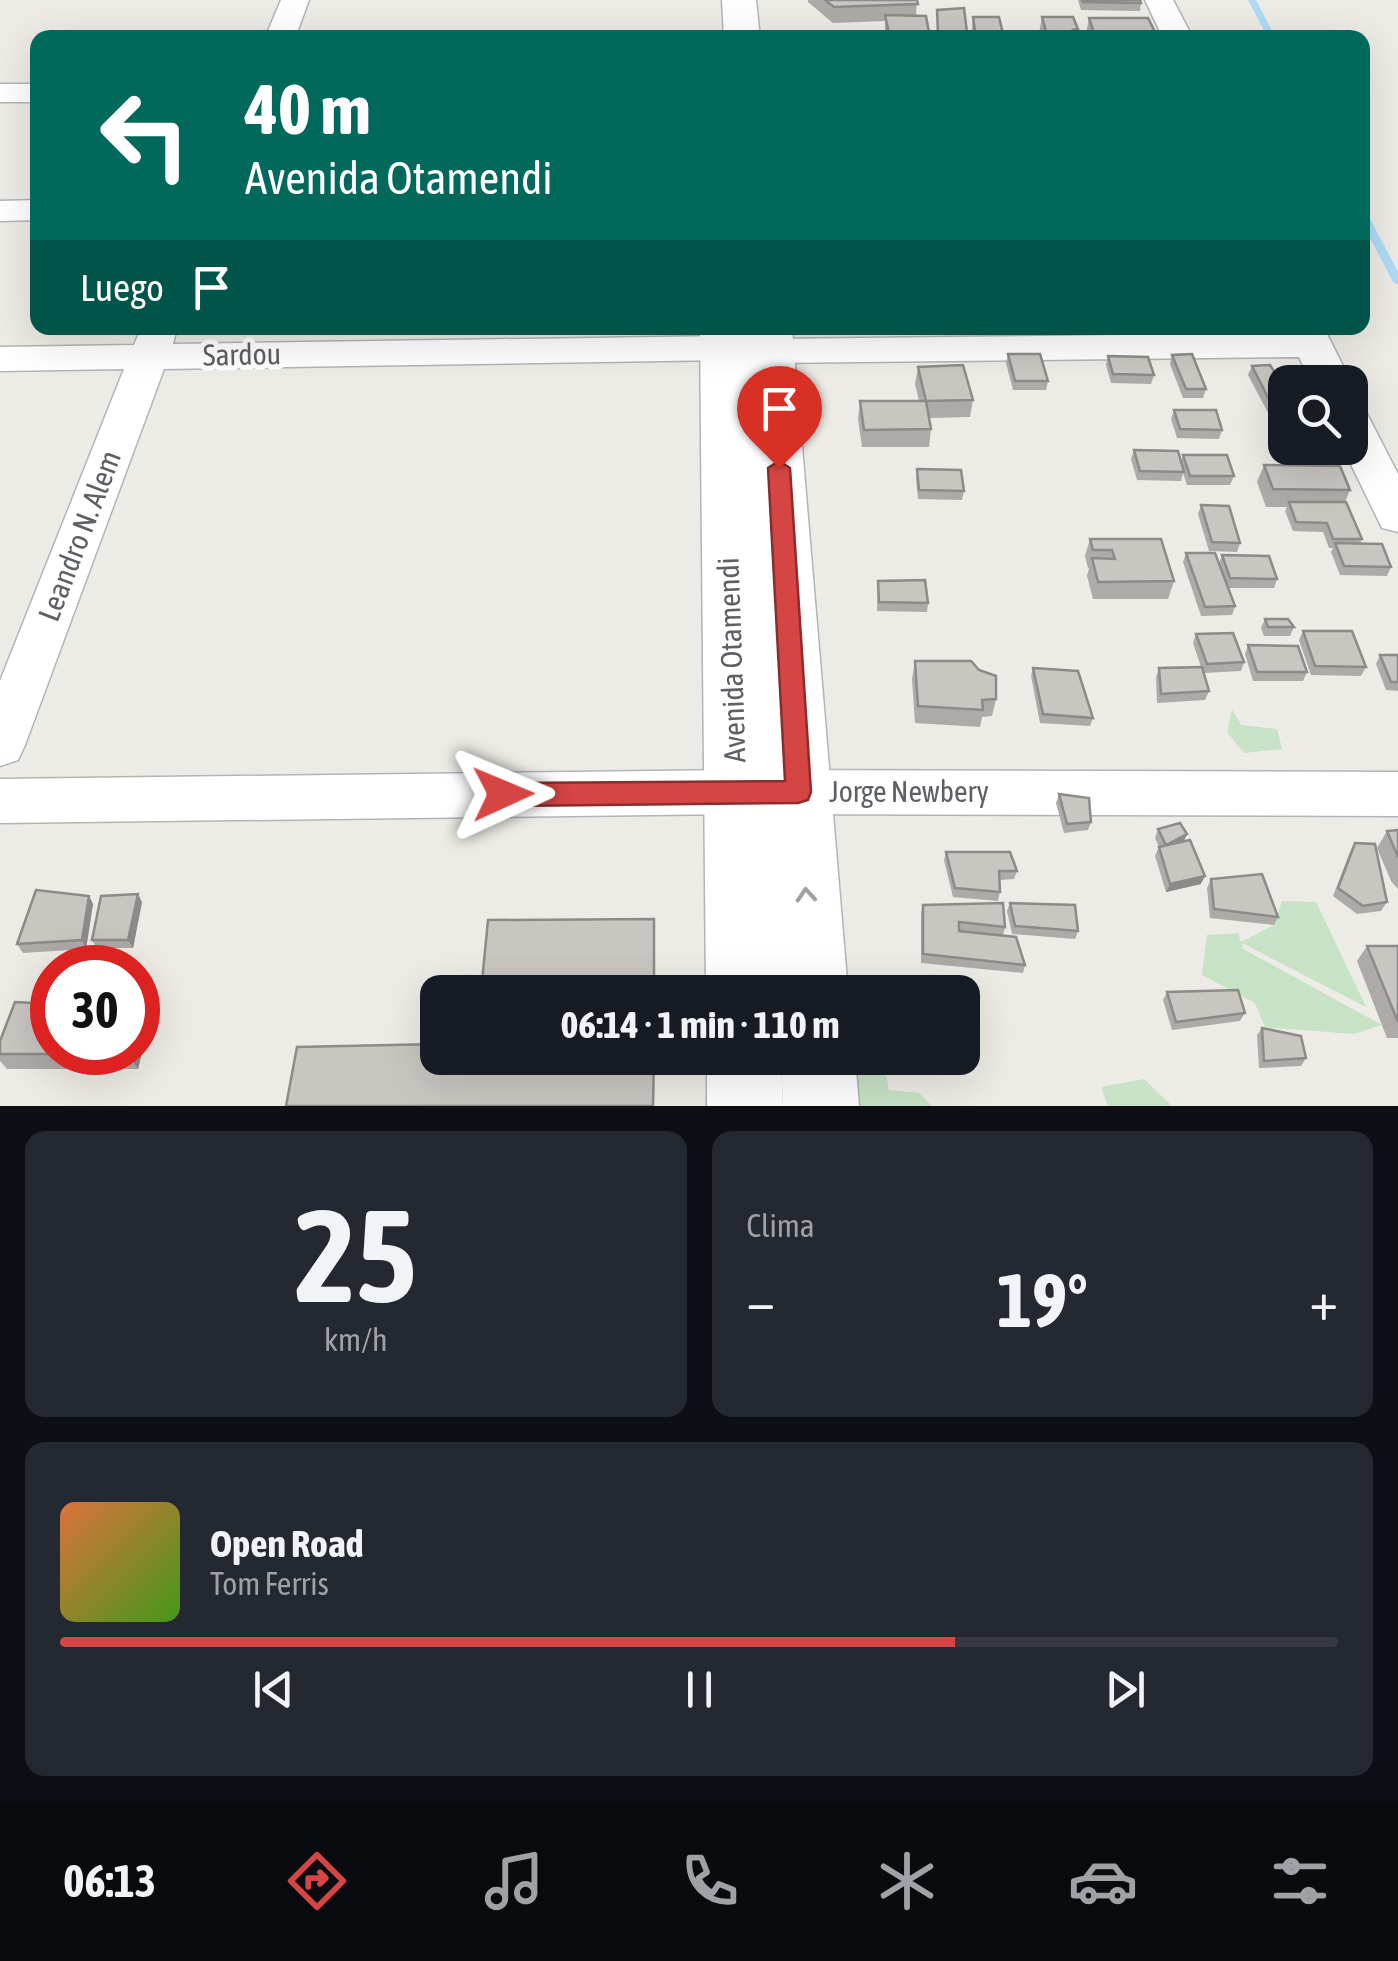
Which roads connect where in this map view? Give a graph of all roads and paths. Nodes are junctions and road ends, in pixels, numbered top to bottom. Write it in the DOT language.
graph roads {
  1 [pos="295,0"];
  2 [pos="710,0"];
  3 [pos="739,0"];
  4 [pos="1159,0"];
  5 [pos="283,30"];
  6 [pos="711,30"];
  7 [pos="741,30"];
  8 [pos="1174,30"];
  9 [pos="0,92"];
  10 [pos="30,92"];
  11 [pos="30,210"];
  12 [pos="0,211"];
  13 [pos="1309,336"];
  14 [pos="747,338"];
  15 [pos="154,342"];
  16 [pos="0,358"];
  17 [pos="1323,365"];
  18 [pos="1368,456"];
  19 [pos="1398,517"];
  20 [pos="0,745"];
  21 [pos="767,792"];
  22 [pos="1398,794"];
  23 [pos="0,801"];
  24 [pos="744,975"];
  25 [pos="809,975"];
  26 [pos="744,1075"];
  27 [pos="819,1075"];
  28 [pos="745,1106"];
  29 [pos="822,1106"];
  1 -- 5 [label="street"];
  2 -- 6 [label="main road"];
  3 -- 7 [label="main road"];
  4 -- 8 [label="street"];
  9 -- 10 [label="street"];
  11 -- 12 [label="street"];
  13 -- 14 [label="street, Sardou"];
  13 -- 17 [label="street"];
  14 -- 15 [label="street, Sardou"];
  14 -- 21 [label="main road, Avenida Otamendi"];
  15 -- 16 [label="street, Sardou"];
  15 -- 20 [label="street, Leandro N. Alem"];
  18 -- 19 [label="street"];
  21 -- 22 [label="street, Jorge Newbery"];
  21 -- 23 [label="street, Jorge Newbery"];
  21 -- 24 [label="main road, Avenida Otamendi"];
  25 -- 21 [label="main road, Avenida Otamendi, one-way"];
  26 -- 28 [label="main road"];
  27 -- 29 [label="main road"];
}
